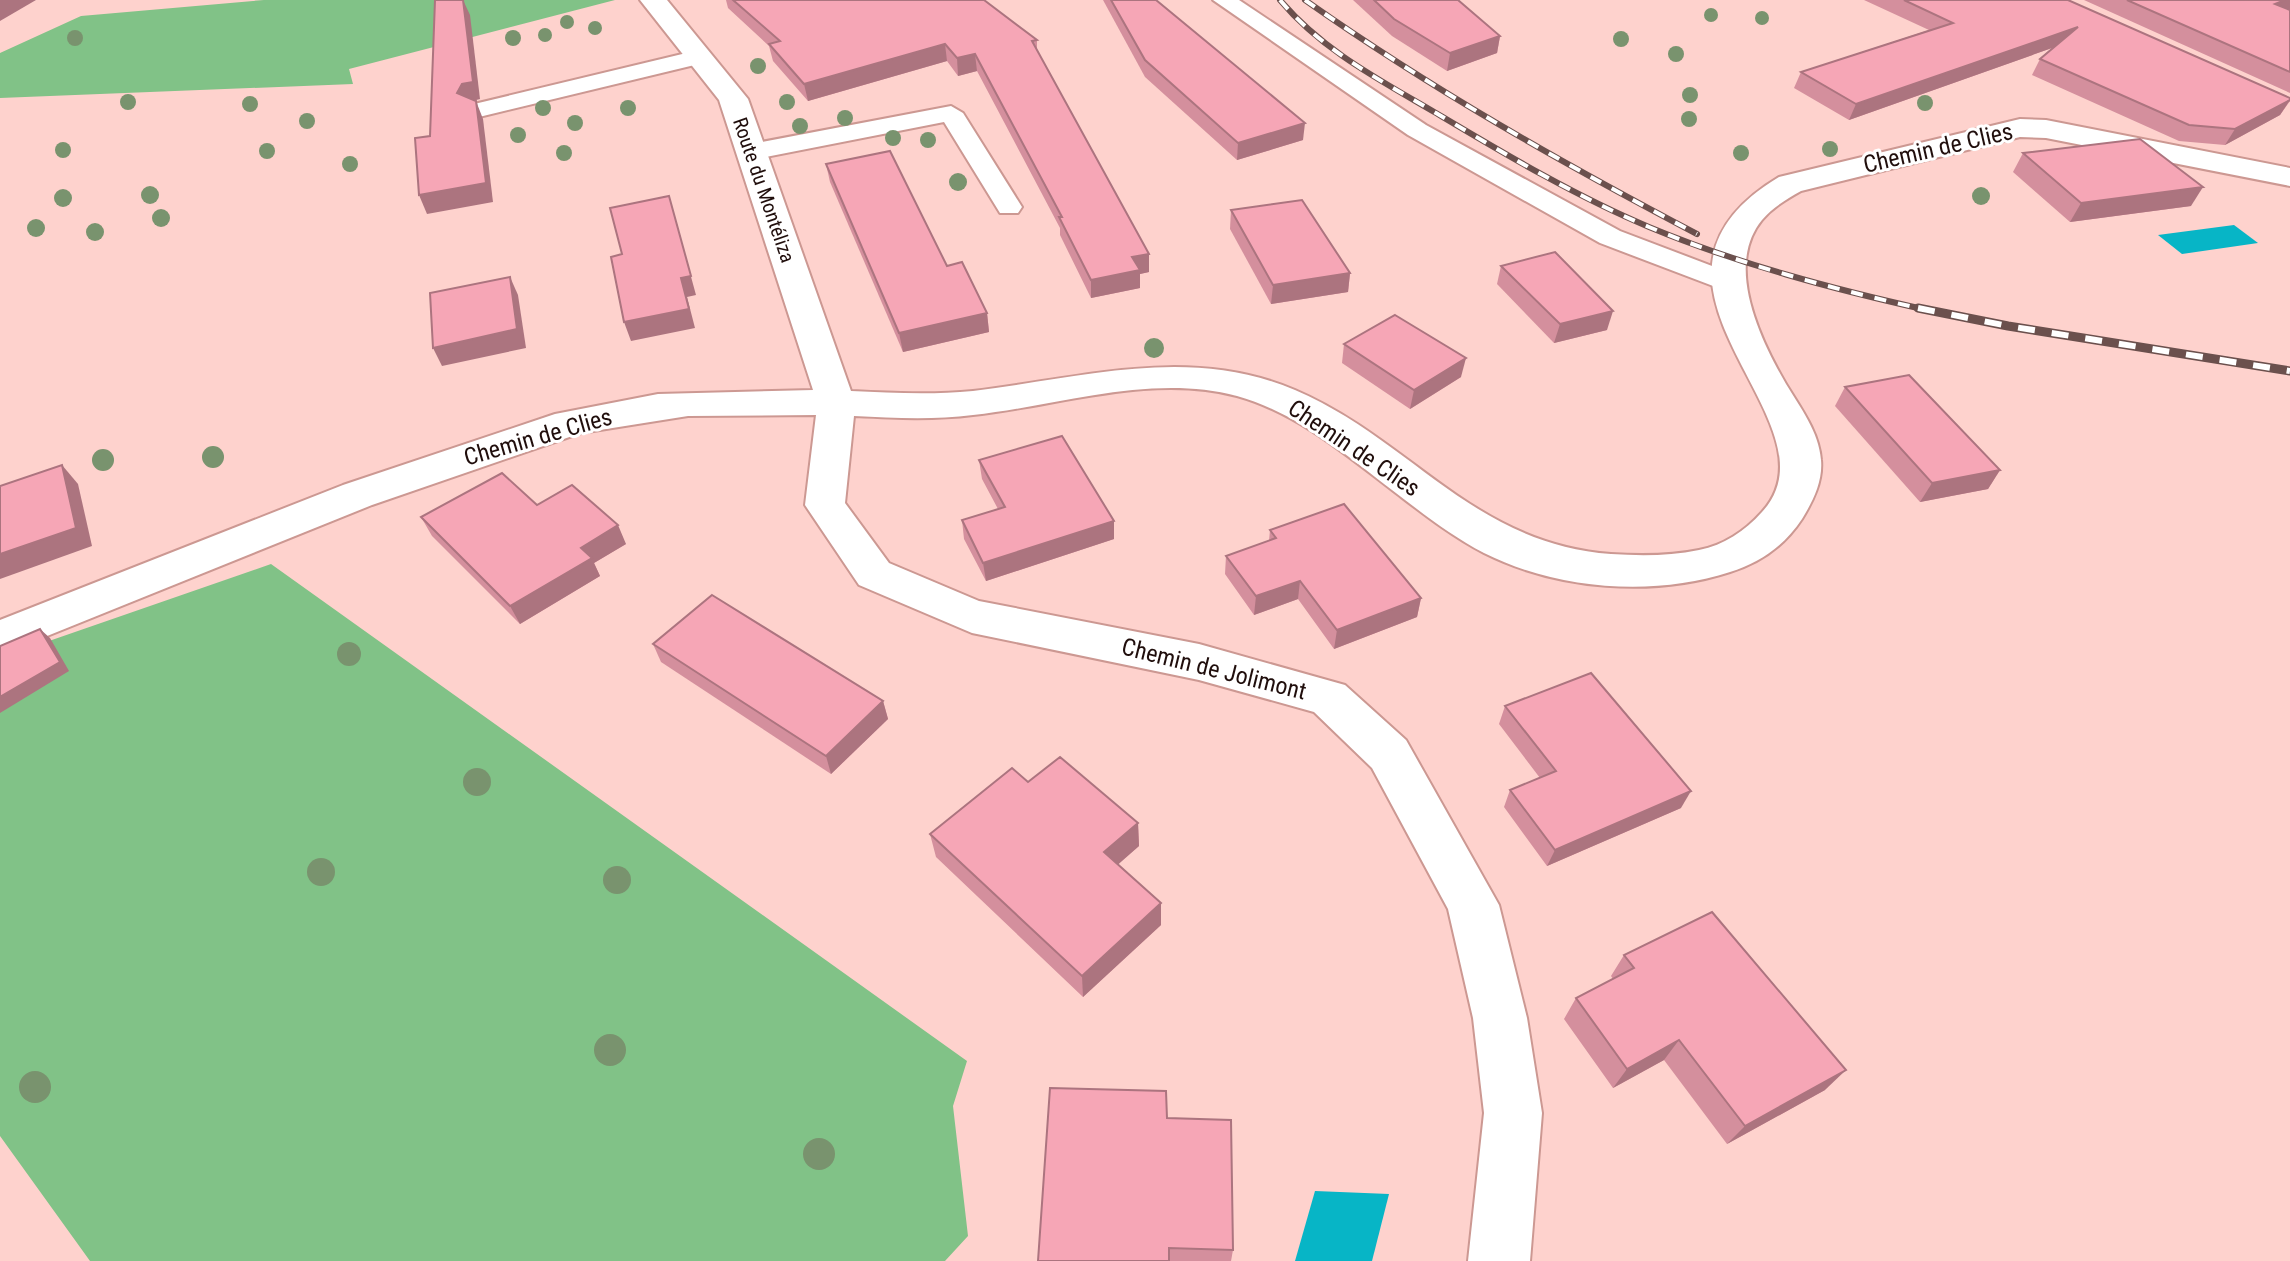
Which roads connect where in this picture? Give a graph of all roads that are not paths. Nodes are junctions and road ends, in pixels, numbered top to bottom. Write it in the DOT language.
graph roads {
  1 [pos="653,0"];
  2 [pos="1224,0"];
  3 [pos="699,57"];
  4 [pos="479,110"];
  5 [pos="751,152"];
  6 [pos="2290,177"];
  7 [pos="1009,207"];
  8 [pos="1731,283"];
  9 [pos="836,403"];
  10 [pos="0,638"];
  11 [pos="1499,1261"];
  1 -- 3 [label="street, Route du Montéliza"];
  2 -- 8 [label="lane"];
  3 -- 4 [label="lane"];
  3 -- 5 [label="street, Route du Montéliza"];
  5 -- 7 [label="lane"];
  5 -- 9 [label="street, Route du Montéliza"];
  6 -- 8 [label="street, Chemin de Clies"];
  8 -- 9 [label="street, Chemin de Clies"];
  9 -- 10 [label="street, Chemin de Clies"];
  9 -- 11 [label="street, Chemin de Jolimont"];
}
